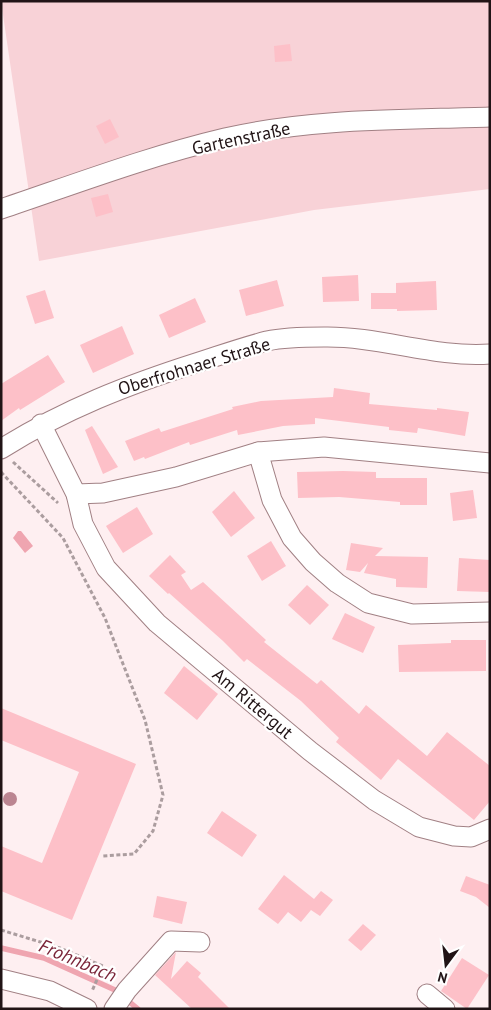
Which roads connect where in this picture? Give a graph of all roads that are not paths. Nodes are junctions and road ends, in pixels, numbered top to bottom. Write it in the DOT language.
graph roads {
  1 [pos="490,117"];
  2 [pos="1,209"];
  3 [pos="490,354"];
  4 [pos="41,424"];
  5 [pos="258,452"];
  6 [pos="5,453"];
  7 [pos="490,463"];
  8 [pos="76,494"];
  9 [pos="490,612"];
  10 [pos="490,829"];
  11 [pos="200,942"];
  12 [pos="1,979"];
  13 [pos="428,994"];
  14 [pos="89,1000"];
  15 [pos="119,1001"];
  16 [pos="445,1009"];
  1 -- 2 [label="street, Gartenstraße"];
  3 -- 4 [label="street, Oberfrohnaer Straße"];
  4 -- 6 [label="street, Oberfrohnaer Straße"];
  4 -- 8 [label="street, Am Rittergut"];
  5 -- 7 [label="street"];
  5 -- 8 [label="street"];
  5 -- 9 [label="street"];
  8 -- 10 [label="street, Am Rittergut"];
  11 -- 15 [label="street"];
  12 -- 14 [label="street"];
  13 -- 16 [label="street"];
}
